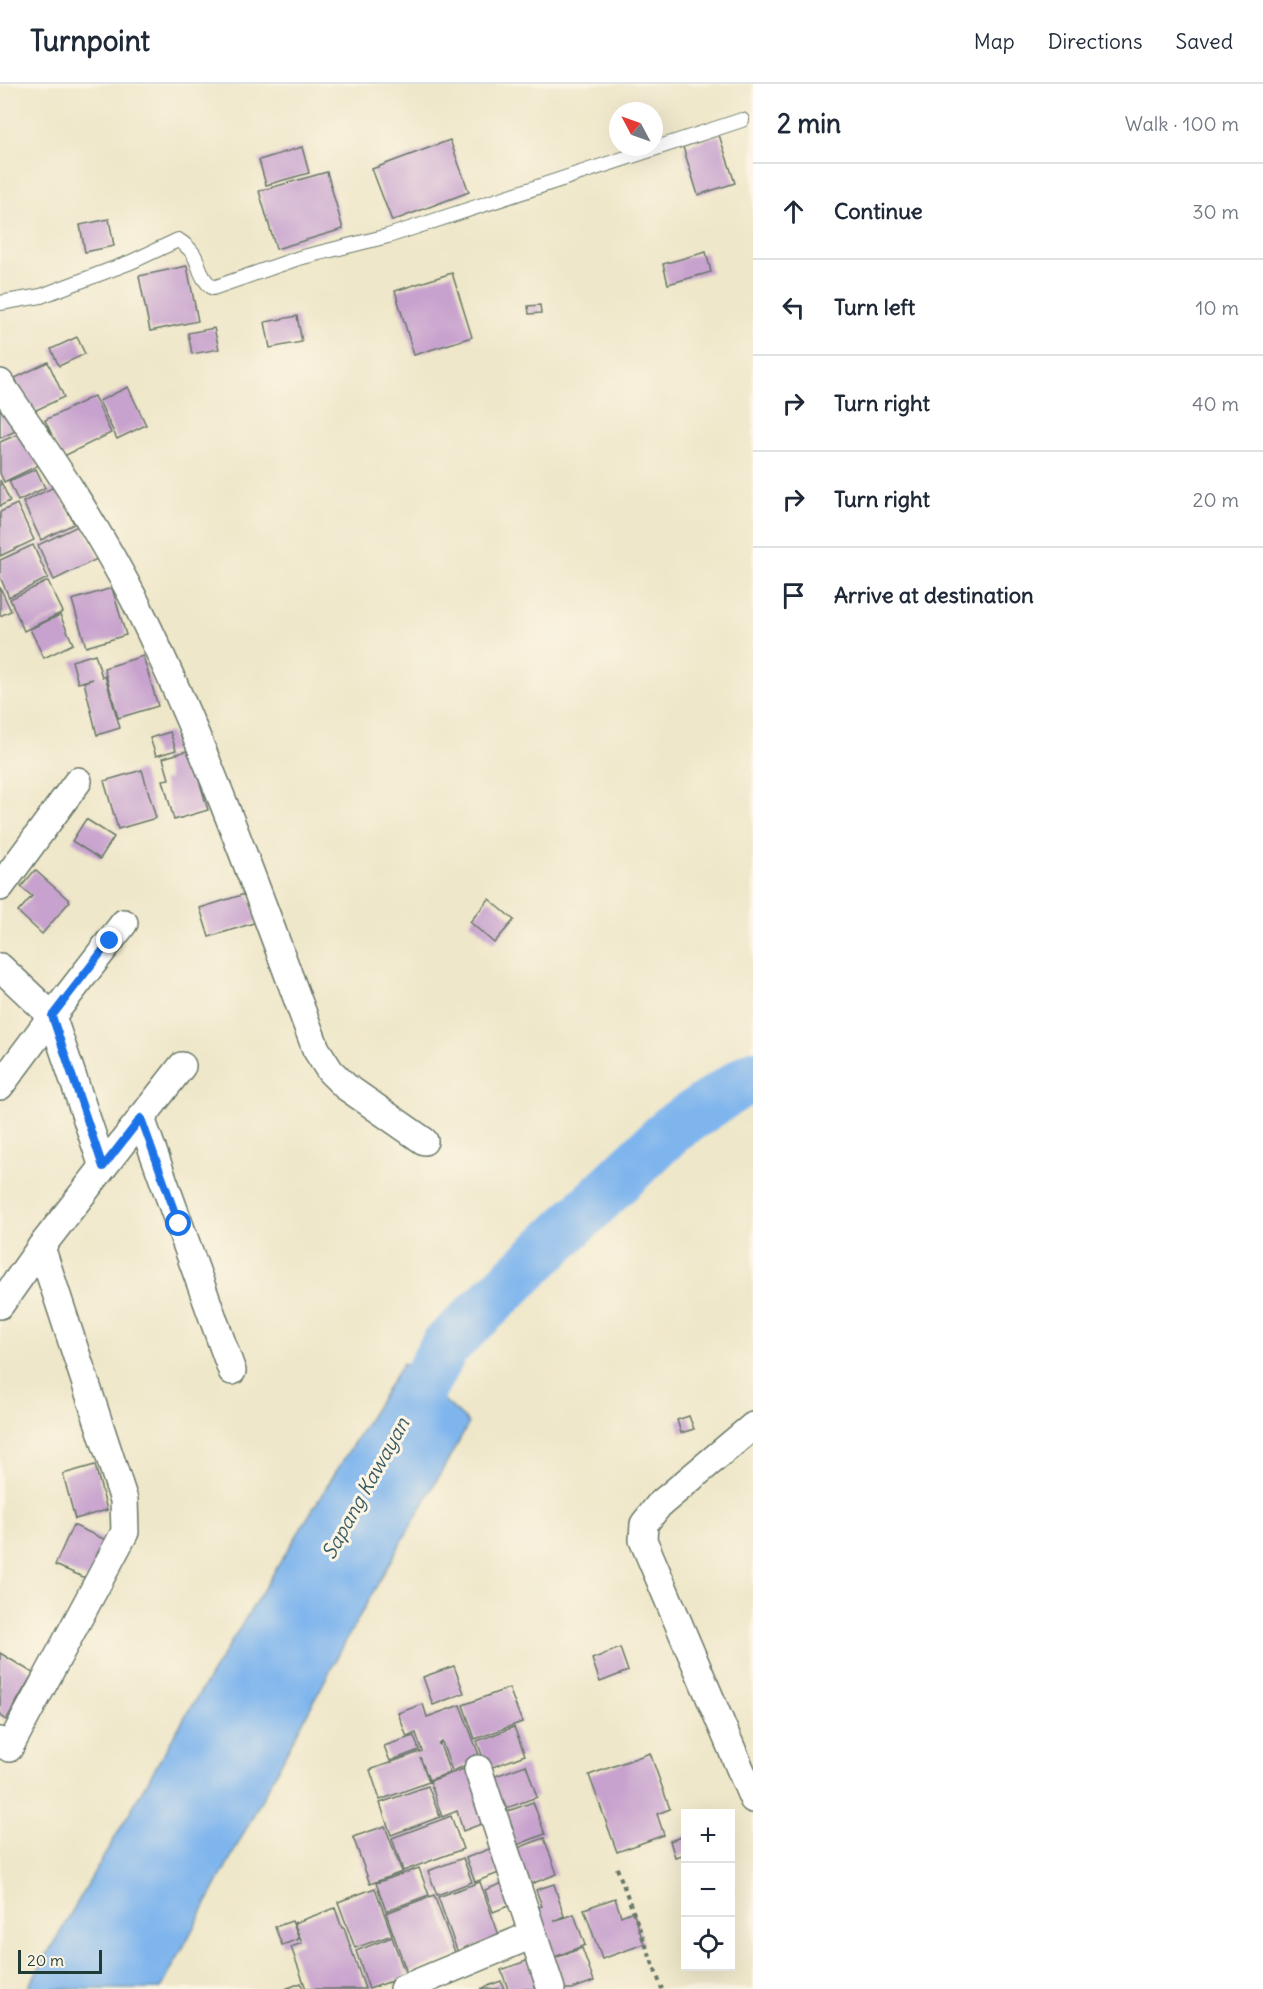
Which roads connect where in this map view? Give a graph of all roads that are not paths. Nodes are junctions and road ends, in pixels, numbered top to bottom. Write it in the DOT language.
graph roads {
  1 [pos="742,120"];
  2 [pos="0,303"];
  3 [pos="0,382"];
  4 [pos="78,781"];
  5 [pos="0,887"];
  6 [pos="124,922"];
  7 [pos="0,967"];
  8 [pos="52,1016"];
  9 [pos="182,1066"];
  10 [pos="0,1086"];
  11 [pos="141,1118"];
  12 [pos="424,1141"];
  13 [pos="103,1167"];
  14 [pos="41,1247"];
  15 [pos="0,1305"];
  16 [pos="232,1371"];
  17 [pos="752,1432"];
  18 [pos="0,1741"];
  19 [pos="478,1769"];
  20 [pos="753,1799"];
  21 [pos="532,1935"];
  22 [pos="403,1989"];
  23 [pos="551,1989"];
  1 -- 2 [label="lane"];
  3 -- 12 [label="street"];
  4 -- 5 [label="street"];
  6 -- 8 [label="street"];
  7 -- 8 [label="street"];
  8 -- 10 [label="street"];
  8 -- 13 [label="street"];
  9 -- 11 [label="street"];
  11 -- 13 [label="street"];
  11 -- 16 [label="street"];
  13 -- 14 [label="street"];
  14 -- 15 [label="street"];
  14 -- 18 [label="street"];
  17 -- 20 [label="street"];
  19 -- 21 [label="street"];
  21 -- 22 [label="street"];
  21 -- 23 [label="street"];
}
